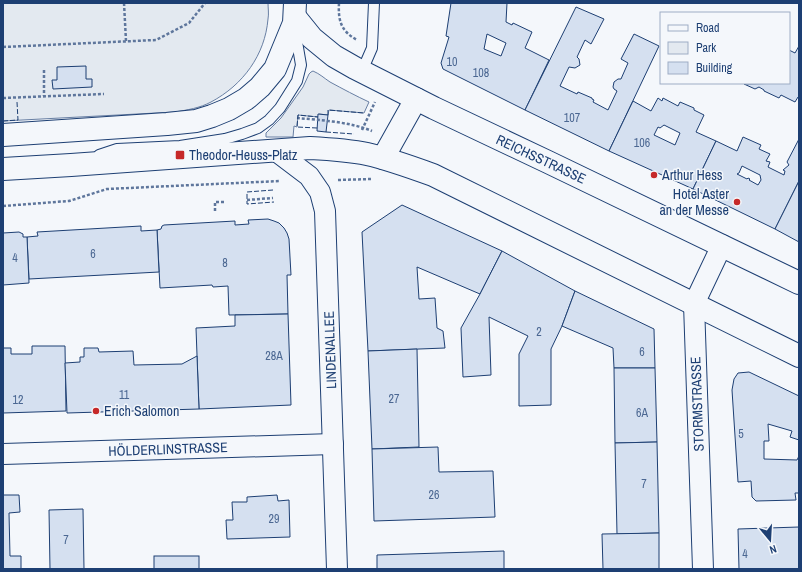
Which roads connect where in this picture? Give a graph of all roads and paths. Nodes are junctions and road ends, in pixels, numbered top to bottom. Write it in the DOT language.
graph roads {
  1 [pos="124,3"];
  2 [pos="205,3"];
  3 [pos="374,3"];
  4 [pos="296,11"];
  5 [pos="126,41"];
  6 [pos="3,47"];
  7 [pos="44,70"];
  8 [pos="362,72"];
  9 [pos="104,94"];
  10 [pos="44,96"];
  11 [pos="3,98"];
  12 [pos="416,99"];
  13 [pos="374,104"];
  14 [pos="298,118"];
  15 [pos="363,127"];
  16 [pos="374,132"];
  17 [pos="361,133"];
  18 [pos="3,134"];
  19 [pos="276,151"];
  20 [pos="383,158"];
  21 [pos="71,165"];
  22 [pos="3,169"];
  23 [pos="281,181"];
  24 [pos="273,198"];
  25 [pos="247,200"];
  26 [pos="224,202"];
  27 [pos="3,206"];
  28 [pos="215,211"];
  29 [pos="722,245"];
  30 [pos="799,282"];
  31 [pos="694,304"];
  32 [pos="799,356"];
  33 [pos="333,444"];
  34 [pos="3,454"];
  35 [pos="337,569"];
  36 [pos="703,569"];
  1 -- 5 [label="path"];
  2 -- 5 [label="path"];
  3 -- 8 [label="lane"];
  4 -- 8 [label="main road, REICHSSTRASSE"];
  4 -- 18 [label="main road"];
  4 -- 21 [label="lane"];
  5 -- 6 [label="path"];
  7 -- 10 [label="path"];
  8 -- 12 [label="main road, REICHSSTRASSE"];
  9 -- 10 [label="path"];
  10 -- 11 [label="path"];
  12 -- 20 [label="main road"];
  12 -- 29 [label="main road, REICHSSTRASSE"];
  13 -- 15 [label="path"];
  14 -- 15 [label="path"];
  15 -- 16 [label="path"];
  15 -- 17 [label="path"];
  19 -- 20 [label="main road"];
  19 -- 21 [label="main road"];
  19 -- 33 [label="street, LINDENALLEE"];
  20 -- 31 [label="main road"];
  21 -- 22 [label="main road"];
  23 -- 27 [label="path"];
  24 -- 25 [label="path"];
  26 -- 28 [label="path"];
  29 -- 30 [label="main road, REICHSSTRASSE"];
  29 -- 31 [label="street, STORMSTRASSE"];
  31 -- 32 [label="main road"];
  31 -- 36 [label="street, STORMSTRASSE"];
  33 -- 34 [label="street, HÖLDERLINSTRASSE"];
  33 -- 35 [label="street, LINDENALLEE"];
}
